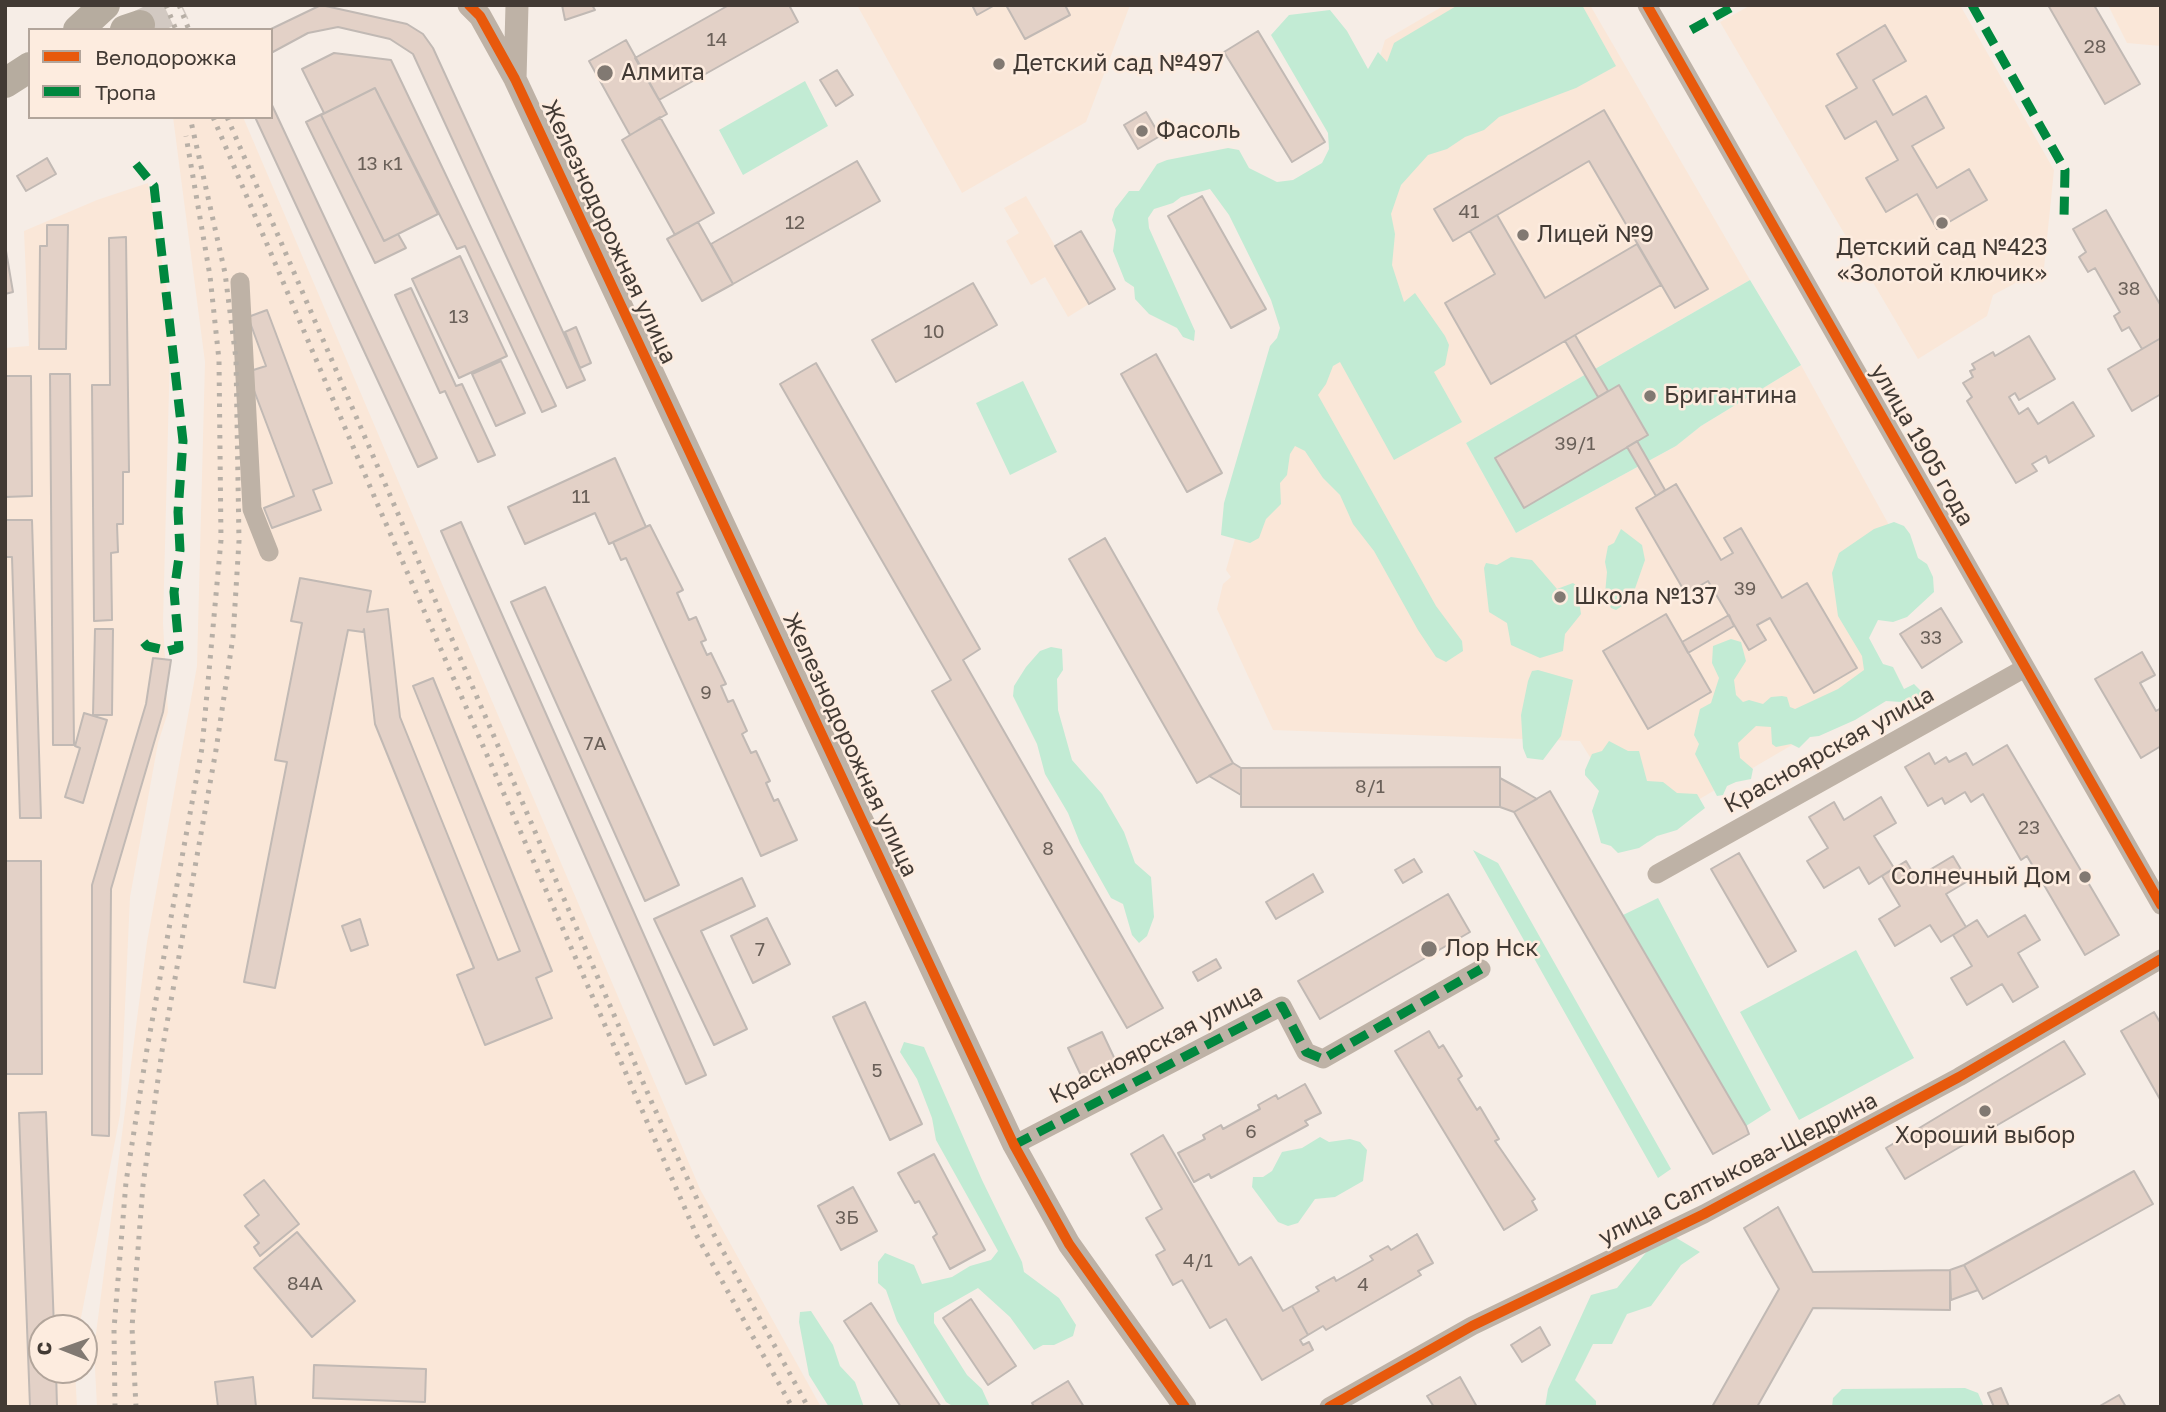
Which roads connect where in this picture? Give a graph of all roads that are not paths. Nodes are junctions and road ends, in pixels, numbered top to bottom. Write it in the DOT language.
graph roads {
  1 [pos="105,5"];
  2 [pos="469,5"];
  3 [pos="517,5"];
  4 [pos="1647,5"];
  5 [pos="80,28"];
  6 [pos="28,68"];
  7 [pos="516,79"];
  8 [pos="5,83"];
  9 [pos="240,282"];
  10 [pos="269,552"];
  11 [pos="2025,668"];
  12 [pos="1657,874"];
  13 [pos="2161,905"];
  14 [pos="2161,958"];
  15 [pos="1481,969"];
  16 [pos="1014,1145"];
  17 [pos="1185,1407"];
  18 [pos="1329,1407"];
  1 -- 5 [label="main road"];
  2 -- 7 [label="street, Железнодорожная улица"];
  3 -- 7 [label="street"];
  4 -- 11 [label="street, улица 1905 года"];
  6 -- 8 [label="main road"];
  7 -- 16 [label="street, Железнодорожная улица"];
  9 -- 10 [label="street"];
  11 -- 12 [label="street, Красноярская улица"];
  11 -- 13 [label="street, улица 1905 года"];
  14 -- 18 [label="street, улица Салтыкова-Щедрина"];
  15 -- 16 [label="street, Красноярская улица"];
  16 -- 17 [label="street, Железнодорожная улица"];
}
